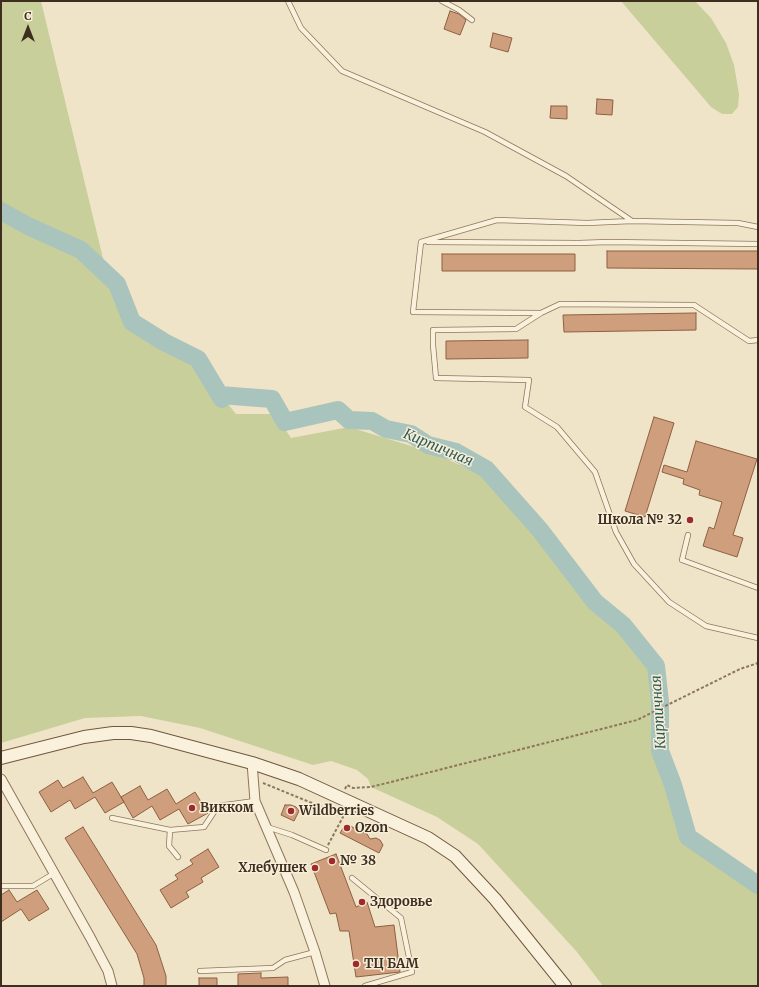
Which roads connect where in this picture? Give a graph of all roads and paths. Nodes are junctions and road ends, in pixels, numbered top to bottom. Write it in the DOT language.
graph roads {
  1 [pos="284,1"];
  2 [pos="288,1"];
  3 [pos="442,1"];
  4 [pos="291,6"];
  5 [pos="472,20"];
  6 [pos="632,221"];
  7 [pos="758,227"];
  8 [pos="421,242"];
  9 [pos="758,244"];
  10 [pos="541,313"];
  11 [pos="758,340"];
  12 [pos="688,535"];
  13 [pos="758,588"];
  14 [pos="758,638"];
  15 [pos="758,663"];
  16 [pos="1,758"];
  17 [pos="252,763"];
  18 [pos="253,779"];
  19 [pos="1,780"];
  20 [pos="371,787"];
  21 [pos="255,801"];
  22 [pos="334,812"];
  23 [pos="112,818"];
  24 [pos="267,827"];
  25 [pos="170,830"];
  26 [pos="336,831"];
  27 [pos="326,850"];
  28 [pos="178,857"];
  29 [pos="53,874"];
  30 [pos="352,878"];
  31 [pos="1,886"];
  32 [pos="315,952"];
  33 [pos="200,970"];
  34 [pos="112,986"];
  35 [pos="325,986"];
  36 [pos="365,986"];
  37 [pos="565,986"];
  1 -- 4 [label="lane"];
  2 -- 4 [label="lane"];
  3 -- 5 [label="lane"];
  4 -- 6 [label="lane"];
  6 -- 7 [label="lane"];
  6 -- 8 [label="lane"];
  8 -- 9 [label="lane"];
  8 -- 10 [label="lane"];
  10 -- 11 [label="lane"];
  10 -- 14 [label="lane"];
  12 -- 13 [label="lane"];
  15 -- 20 [label="path"];
  16 -- 17 [label="main road"];
  17 -- 18 [label="street"];
  17 -- 37 [label="main road"];
  18 -- 21 [label="street"];
  18 -- 22 [label="path"];
  19 -- 29 [label="street"];
  21 -- 24 [label="street"];
  21 -- 25 [label="lane"];
  23 -- 25 [label="lane"];
  24 -- 27 [label="lane"];
  24 -- 32 [label="street"];
  25 -- 28 [label="lane"];
  26 -- 27 [label="path"];
  29 -- 31 [label="lane"];
  29 -- 34 [label="street"];
  30 -- 36 [label="lane"];
  32 -- 33 [label="lane"];
  32 -- 35 [label="street"];
}
